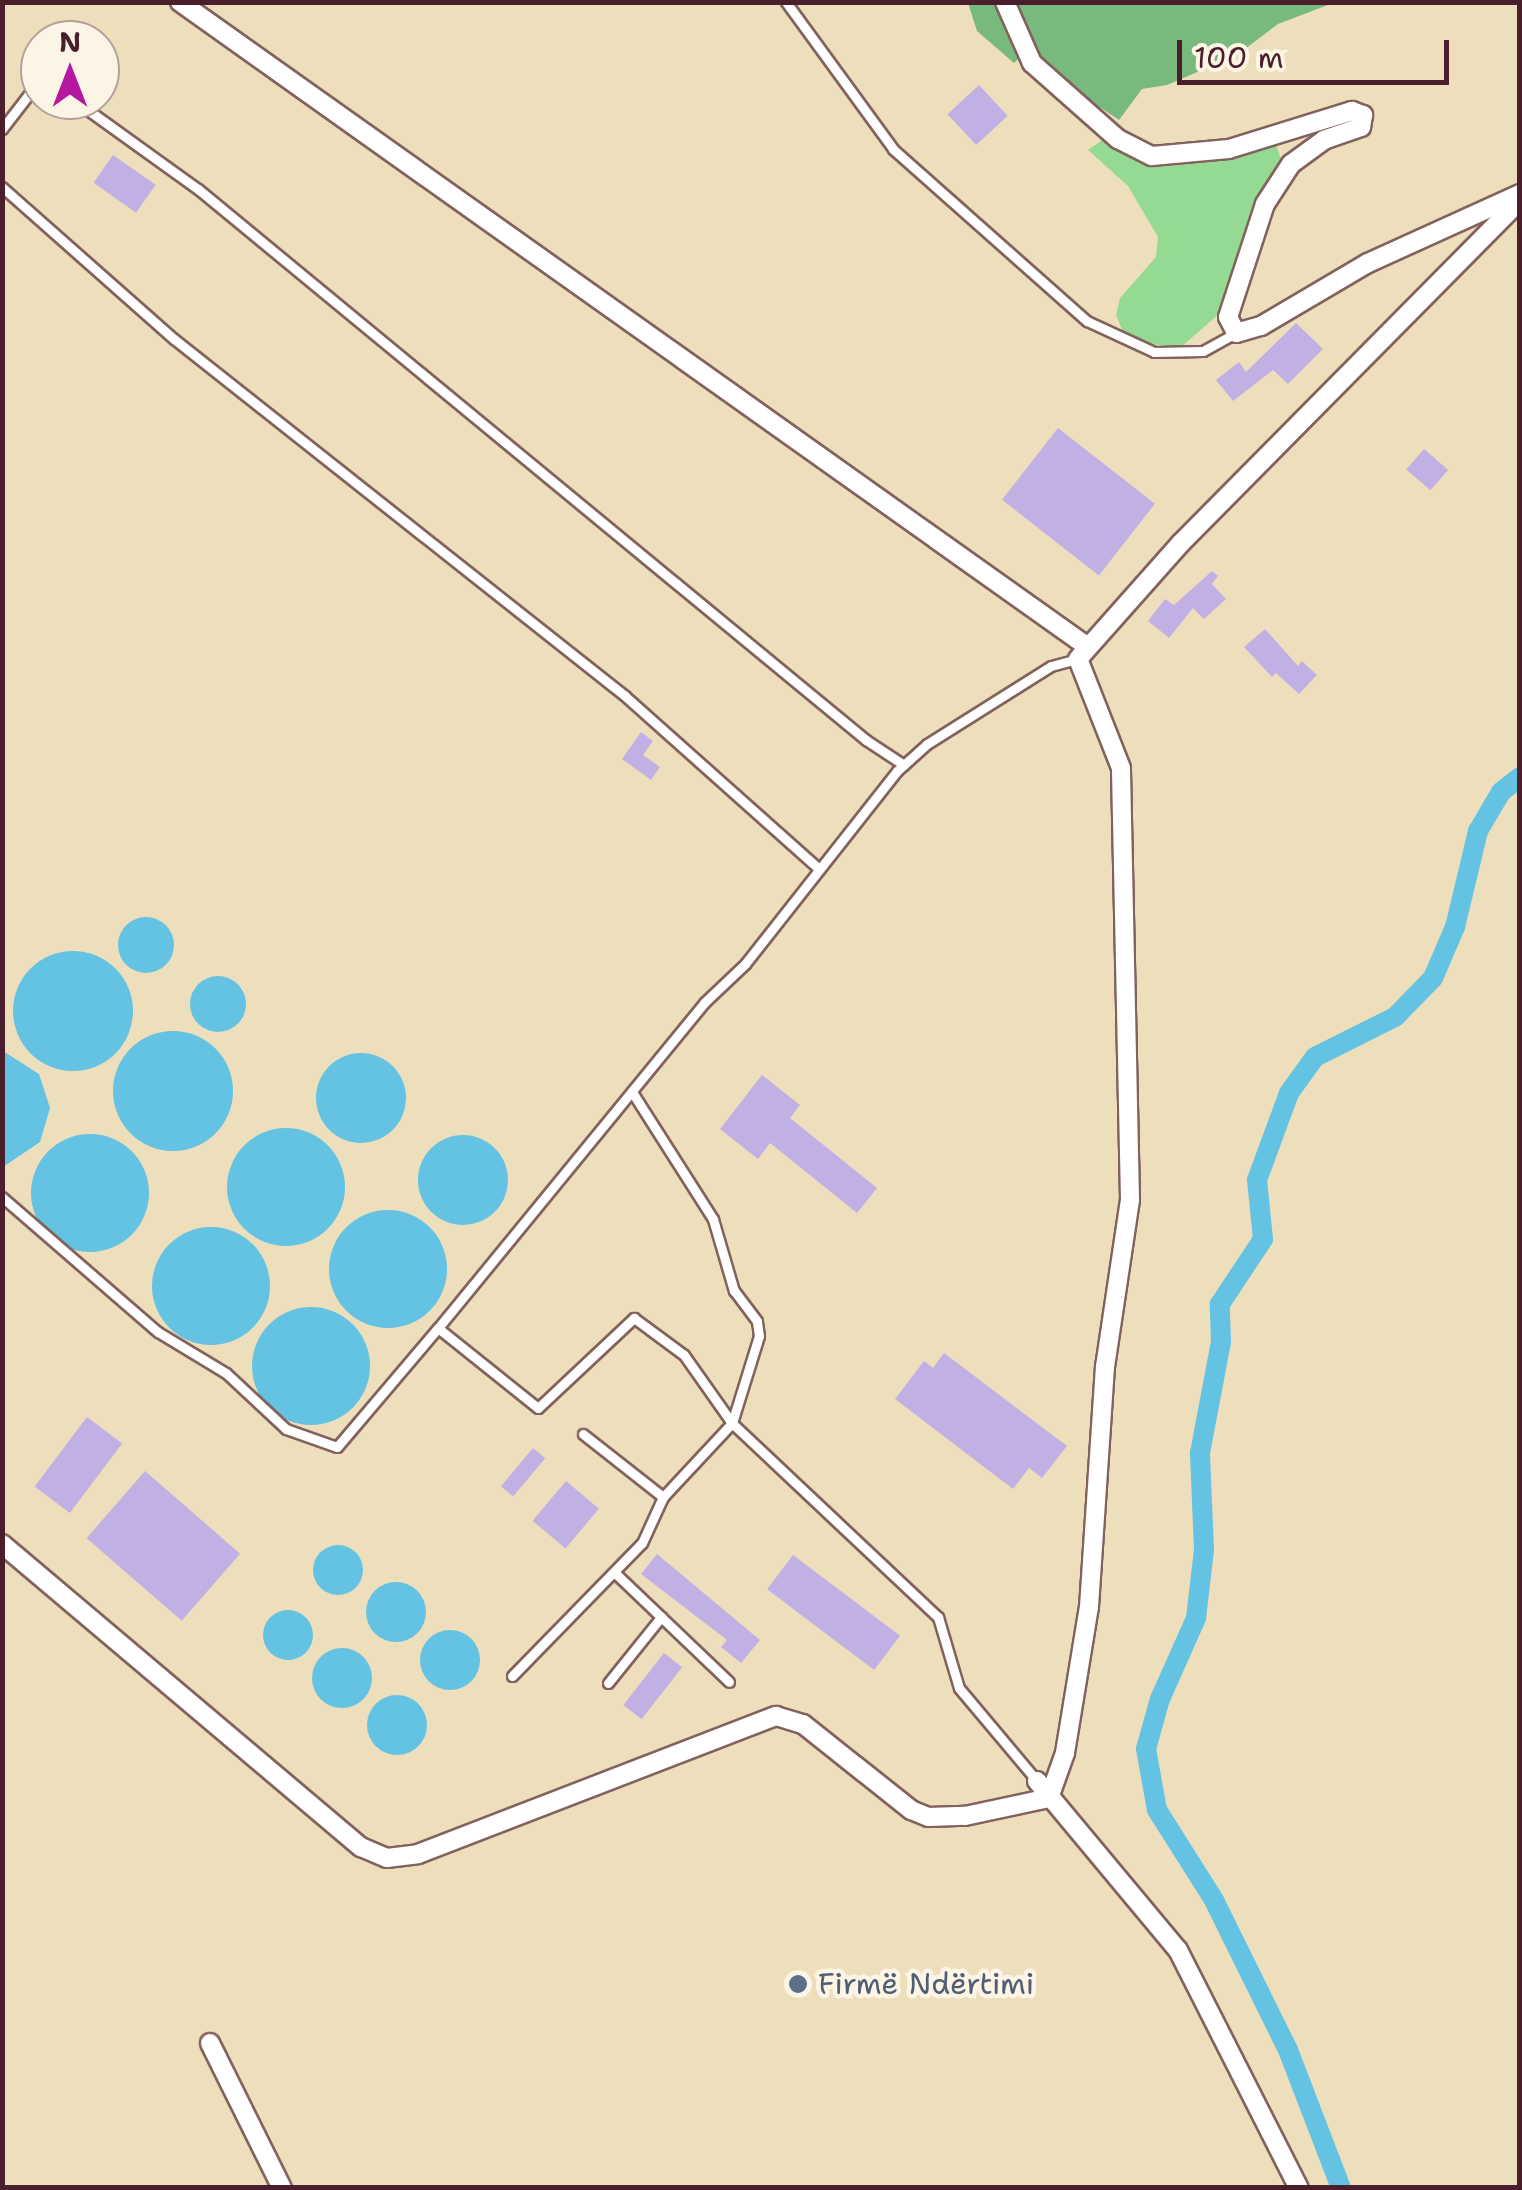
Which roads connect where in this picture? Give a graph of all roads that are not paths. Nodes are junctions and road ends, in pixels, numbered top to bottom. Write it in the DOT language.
graph roads {
  1 [pos="180,2"];
  2 [pos="786,2"];
  3 [pos="1005,2"];
  4 [pos="20,106"];
  5 [pos="102,120"];
  6 [pos="2,129"];
  7 [pos="2,188"];
  8 [pos="1520,197"];
  9 [pos="1236,333"];
  10 [pos="1081,652"];
  11 [pos="904,764"];
  12 [pos="818,868"];
  13 [pos="632,1092"];
  14 [pos="2,1197"];
  15 [pos="438,1328"];
  16 [pos="732,1423"];
  17 [pos="583,1434"];
  18 [pos="662,1496"];
  19 [pos="2,1544"];
  20 [pos="614,1572"];
  21 [pos="661,1617"];
  22 [pos="512,1676"];
  23 [pos="729,1682"];
  24 [pos="608,1683"];
  25 [pos="1037,1781"];
  26 [pos="1049,1798"];
  27 [pos="210,2043"];
  28 [pos="282,2188"];
  29 [pos="1299,2188"];
  1 -- 10 [label="street"];
  2 -- 9 [label="lane"];
  3 -- 9 [label="street"];
  4 -- 6 [label="lane"];
  5 -- 11 [label="lane"];
  7 -- 12 [label="lane"];
  8 -- 9 [label="street"];
  8 -- 10 [label="street"];
  10 -- 11 [label="lane"];
  10 -- 26 [label="street"];
  11 -- 12 [label="lane"];
  12 -- 13 [label="lane"];
  13 -- 15 [label="lane"];
  13 -- 16 [label="lane"];
  14 -- 15 [label="lane"];
  15 -- 16 [label="lane"];
  16 -- 18 [label="lane"];
  16 -- 25 [label="lane"];
  17 -- 18 [label="lane"];
  18 -- 20 [label="lane"];
  19 -- 26 [label="street"];
  20 -- 21 [label="lane"];
  20 -- 22 [label="lane"];
  21 -- 23 [label="lane"];
  21 -- 24 [label="lane"];
  25 -- 26 [label="street"];
  26 -- 29 [label="street"];
  27 -- 28 [label="street"];
}
